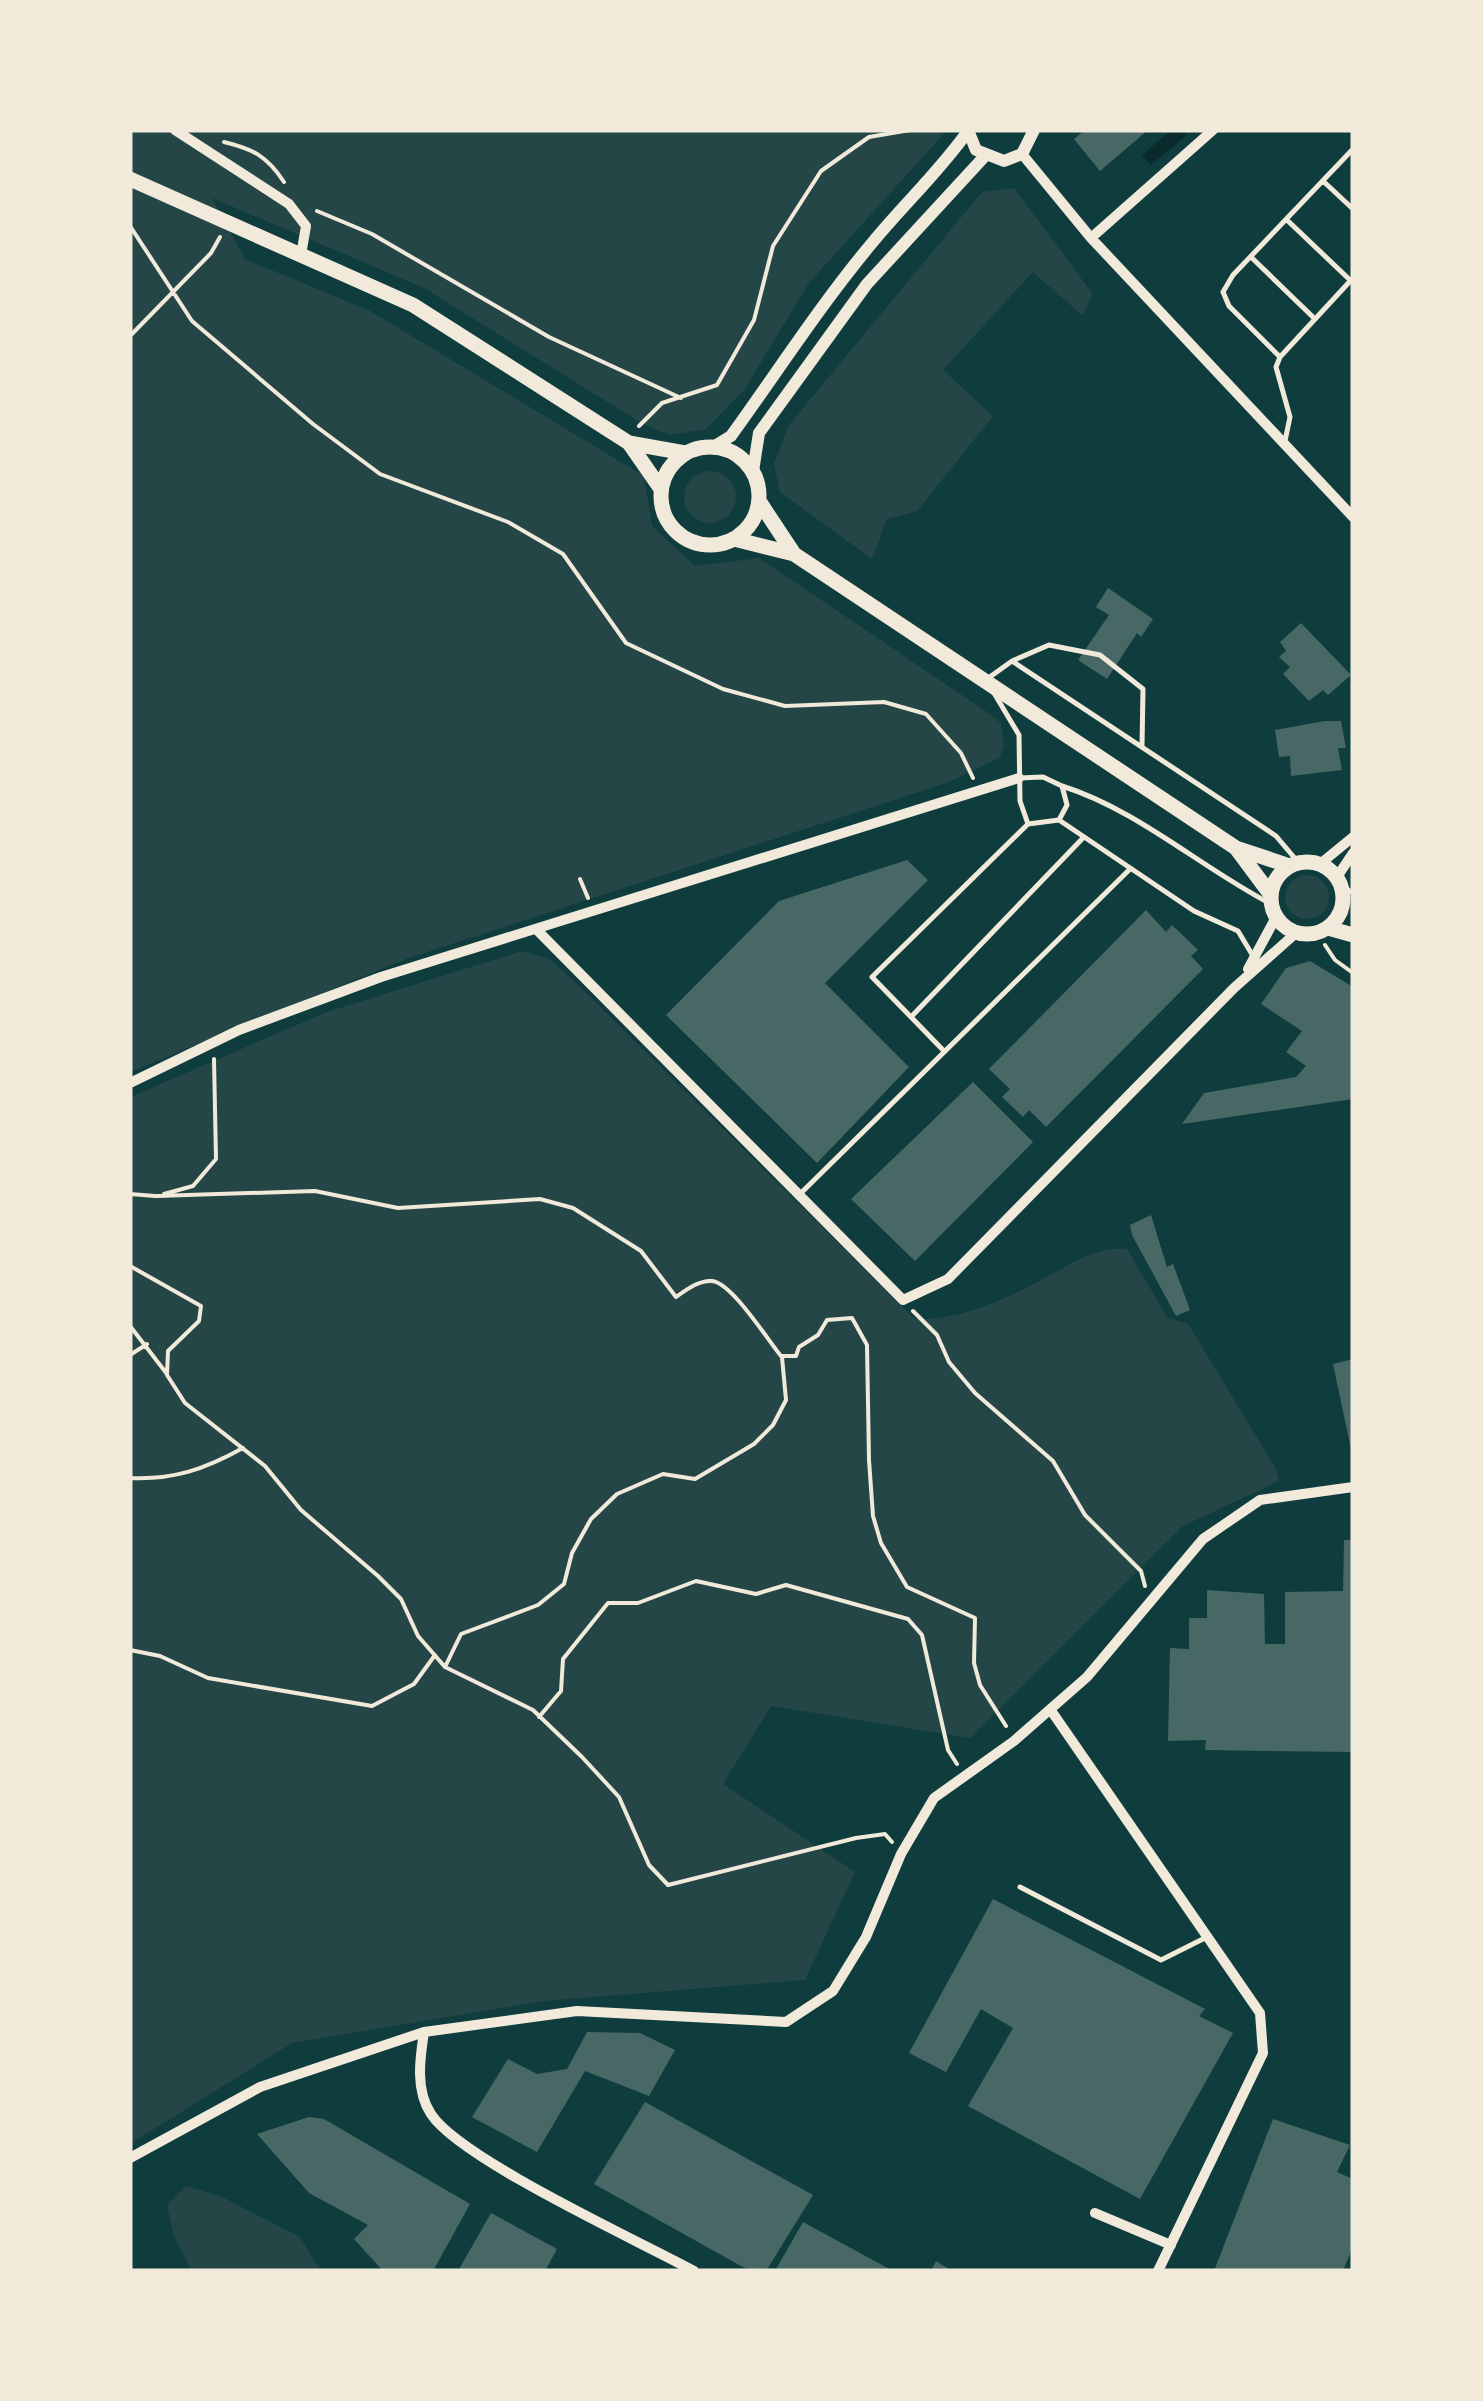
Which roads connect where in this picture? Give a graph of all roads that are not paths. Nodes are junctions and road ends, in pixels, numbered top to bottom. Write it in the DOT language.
graph roads {
  1 [pos="175,130"];
  2 [pos="1034,130"];
  3 [pos="1214,130"];
  4 [pos="968,131"];
  5 [pos="1353,149"];
  6 [pos="1022,154"];
  7 [pos="984,157"];
  8 [pos="130,180"];
  9 [pos="1323,181"];
  10 [pos="1353,209"];
  11 [pos="1287,220"];
  12 [pos="1091,238"];
  13 [pos="301,256"];
  14 [pos="1251,257"];
  15 [pos="1352,280"];
  16 [pos="1315,319"];
  17 [pos="1280,357"];
  18 [pos="1285,442"];
  19 [pos="629,443"];
  20 [pos="714,447"];
  21 [pos="686,453"];
  22 [pos="753,471"];
  23 [pos="661,489"];
  24 [pos="759,501"];
  25 [pos="1353,516"];
  26 [pos="734,539"];
  27 [pos="794,554"];
  28 [pos="1012,661"];
  29 [pos="986,680"];
  30 [pos="1142,746"];
  31 [pos="1019,778"];
  32 [pos="1062,786"];
  33 [pos="1059,820"];
  34 [pos="1028,824"];
  35 [pos="1353,837"];
  36 [pos="1082,838"];
  37 [pos="1236,848"];
  38 [pos="1353,853"];
  39 [pos="1294,864"];
  40 [pos="1320,864"];
  41 [pos="1130,869"];
  42 [pos="1344,889"];
  43 [pos="1272,905"];
  44 [pos="1353,916"];
  45 [pos="536,929"];
  46 [pos="1322,930"];
  47 [pos="1296,933"];
  48 [pos="1353,935"];
  49 [pos="1255,959"];
  50 [pos="1234,988"];
  51 [pos="911,1017"];
  52 [pos="943,1050"];
  53 [pos="130,1084"];
  54 [pos="799,1195"];
  55 [pos="1353,1486"];
  56 [pos="1050,1709"];
  57 [pos="1020,1886"];
  58 [pos="1207,1936"];
  59 [pos="424,2032"];
  60 [pos="130,2158"];
  61 [pos="1095,2212"];
  62 [pos="1171,2245"];
  63 [pos="694,2271"];
  64 [pos="1158,2271"];
  1 -- 13 [label="street"];
  2 -- 6 [label="street"];
  3 -- 12 [label="street"];
  4 -- 7 [label="street"];
  4 -- 20 [label="street"];
  5 -- 9 [label="lane"];
  6 -- 7 [label="street"];
  6 -- 12 [label="street"];
  7 -- 22 [label="street"];
  8 -- 13 [label="main road"];
  9 -- 10 [label="lane"];
  9 -- 11 [label="lane"];
  11 -- 14 [label="lane"];
  11 -- 15 [label="lane"];
  12 -- 18 [label="street"];
  13 -- 19 [label="main road"];
  14 -- 16 [label="lane"];
  14 -- 17 [label="lane"];
  15 -- 16 [label="lane"];
  16 -- 17 [label="lane"];
  17 -- 18 [label="lane"];
  18 -- 25 [label="street"];
  19 -- 21 [label="main road"];
  19 -- 23 [label="main road"];
  20 -- 21 [label="main road"];
  20 -- 22 [label="main road"];
  21 -- 23 [label="main road"];
  22 -- 24 [label="main road"];
  23 -- 26 [label="main road"];
  24 -- 26 [label="main road"];
  24 -- 27 [label="main road"];
  26 -- 27 [label="main road"];
  27 -- 29 [label="main road"];
  28 -- 29 [label="lane"];
  28 -- 30 [label="lane"];
  28 -- 30 [label="lane"];
  29 -- 31 [label="lane"];
  29 -- 37 [label="main road"];
  30 -- 39 [label="lane"];
  31 -- 32 [label="lane"];
  31 -- 34 [label="lane"];
  31 -- 45 [label="street"];
  32 -- 33 [label="lane"];
  32 -- 43 [label="lane"];
  33 -- 34 [label="lane"];
  33 -- 36 [label="lane"];
  34 -- 51 [label="lane"];
  35 -- 40 [label="street"];
  36 -- 41 [label="lane"];
  36 -- 51 [label="lane"];
  37 -- 39 [label="main road"];
  37 -- 43 [label="main road"];
  38 -- 42 [label="street"];
  39 -- 40 [label="main road"];
  39 -- 43 [label="main road"];
  40 -- 42 [label="main road"];
  41 -- 49 [label="lane"];
  41 -- 52 [label="lane"];
  42 -- 44 [label="main road"];
  42 -- 46 [label="main road"];
  43 -- 47 [label="main road"];
  43 -- 49 [label="street"];
  45 -- 53 [label="street"];
  45 -- 54 [label="street"];
  46 -- 47 [label="main road"];
  46 -- 48 [label="main road"];
  47 -- 50 [label="street"];
  49 -- 50 [label="street"];
  50 -- 54 [label="street"];
  51 -- 52 [label="lane"];
  52 -- 54 [label="lane"];
  55 -- 56 [label="street"];
  56 -- 58 [label="street"];
  56 -- 59 [label="street"];
  57 -- 58 [label="lane"];
  58 -- 62 [label="street"];
  59 -- 60 [label="street"];
  59 -- 63 [label="street"];
  61 -- 62 [label="street"];
  62 -- 64 [label="street"];
}
